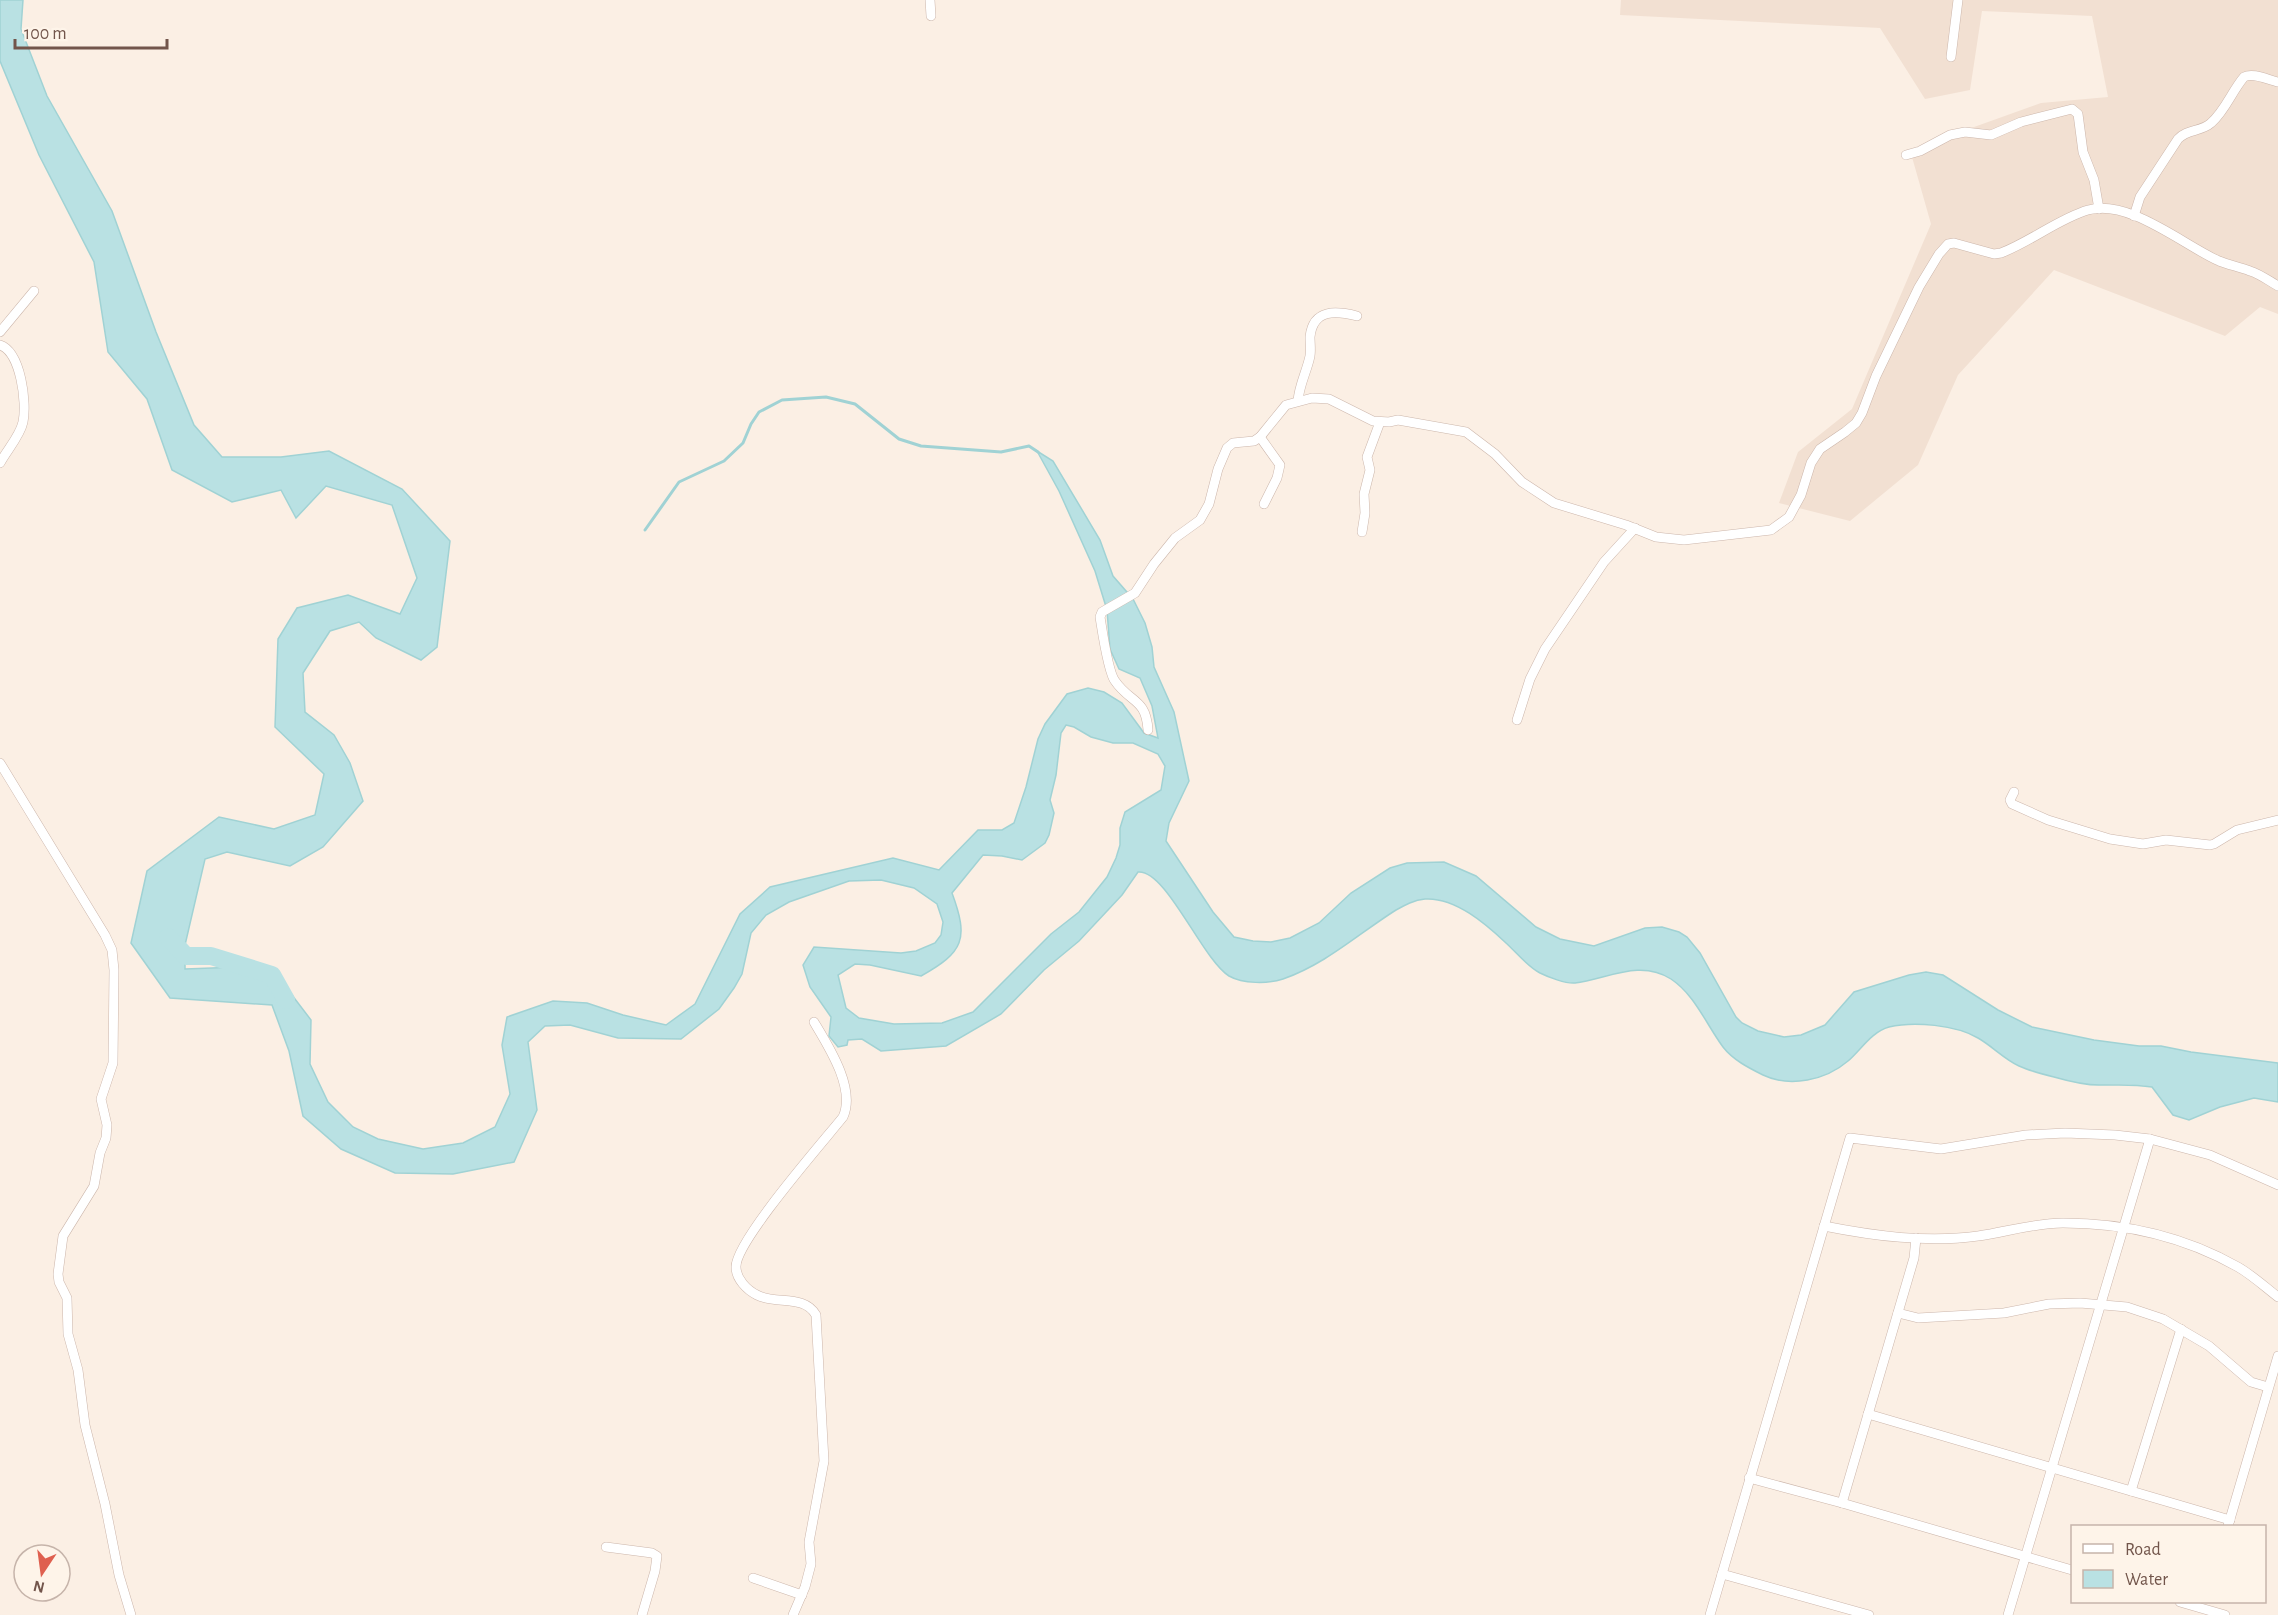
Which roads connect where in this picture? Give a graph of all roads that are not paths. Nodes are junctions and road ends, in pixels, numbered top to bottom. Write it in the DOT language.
graph roads {
  1 [pos="930,0"];
  2 [pos="1958,0"];
  3 [pos="931,16"];
  4 [pos="1951,57"];
  5 [pos="2278,82"];
  6 [pos="1906,155"];
  7 [pos="2098,209"];
  8 [pos="2134,216"];
  9 [pos="2278,286"];
  10 [pos="34,291"];
  11 [pos="1357,316"];
  12 [pos="0,332"];
  13 [pos="0,345"];
  14 [pos="1298,401"];
  15 [pos="1380,422"];
  16 [pos="1260,437"];
  17 [pos="0,463"];
  18 [pos="1264,504"];
  19 [pos="1635,528"];
  20 [pos="1362,532"];
  21 [pos="1517,720"];
  22 [pos="1148,730"];
  23 [pos="0,763"];
  24 [pos="2014,792"];
  25 [pos="2278,820"];
  26 [pos="814,1022"];
  27 [pos="2150,1139"];
  28 [pos="2278,1185"];
  29 [pos="1824,1226"];
  30 [pos="2123,1228"];
  31 [pos="1916,1238"];
  32 [pos="2278,1297"];
  33 [pos="2100,1305"];
  34 [pos="1898,1313"];
  35 [pos="2181,1329"];
  36 [pos="2278,1356"];
  37 [pos="2268,1387"];
  38 [pos="1868,1414"];
  39 [pos="2052,1468"];
  40 [pos="1749,1478"];
  41 [pos="2131,1491"];
  42 [pos="1842,1503"];
  43 [pos="2229,1523"];
  44 [pos="606,1547"];
  45 [pos="2027,1556"];
  46 [pos="2071,1569"];
  47 [pos="1722,1574"];
  48 [pos="753,1578"];
  49 [pos="802,1595"];
  50 [pos="2188,1603"];
  51 [pos="2205,1605"];
  52 [pos="130,1615"];
  53 [pos="642,1615"];
  54 [pos="793,1615"];
  55 [pos="1710,1615"];
  56 [pos="1869,1615"];
  57 [pos="2008,1615"];
  58 [pos="2225,1615"];
  1 -- 3 [label="street"];
  2 -- 4 [label="street"];
  5 -- 8 [label="street"];
  6 -- 7 [label="street"];
  7 -- 8 [label="street"];
  7 -- 19 [label="street"];
  8 -- 9 [label="street"];
  10 -- 12 [label="street"];
  11 -- 14 [label="street"];
  13 -- 17 [label="street"];
  14 -- 15 [label="street"];
  14 -- 16 [label="street"];
  15 -- 19 [label="street"];
  15 -- 20 [label="street"];
  16 -- 18 [label="street"];
  16 -- 22 [label="street"];
  19 -- 21 [label="street"];
  23 -- 52 [label="street"];
  24 -- 25 [label="street"];
  26 -- 49 [label="street"];
  27 -- 28 [label="street"];
  27 -- 29 [label="street"];
  27 -- 30 [label="street"];
  29 -- 31 [label="street"];
  29 -- 40 [label="street"];
  30 -- 31 [label="street"];
  30 -- 32 [label="street"];
  30 -- 33 [label="street"];
  31 -- 34 [label="street"];
  33 -- 34 [label="street"];
  33 -- 35 [label="street"];
  33 -- 39 [label="street"];
  34 -- 38 [label="street"];
  35 -- 37 [label="street"];
  35 -- 41 [label="street"];
  36 -- 37 [label="street"];
  37 -- 43 [label="street"];
  38 -- 39 [label="street"];
  38 -- 42 [label="street"];
  39 -- 41 [label="street"];
  39 -- 45 [label="street"];
  40 -- 42 [label="street"];
  40 -- 47 [label="street"];
  41 -- 43 [label="street"];
  42 -- 45 [label="street"];
  44 -- 53 [label="street"];
  45 -- 46 [label="street"];
  45 -- 57 [label="street"];
  47 -- 55 [label="street"];
  47 -- 56 [label="street"];
  48 -- 49 [label="street"];
  49 -- 54 [label="street"];
  50 -- 51 [label="street"];
  51 -- 58 [label="street"];
}
